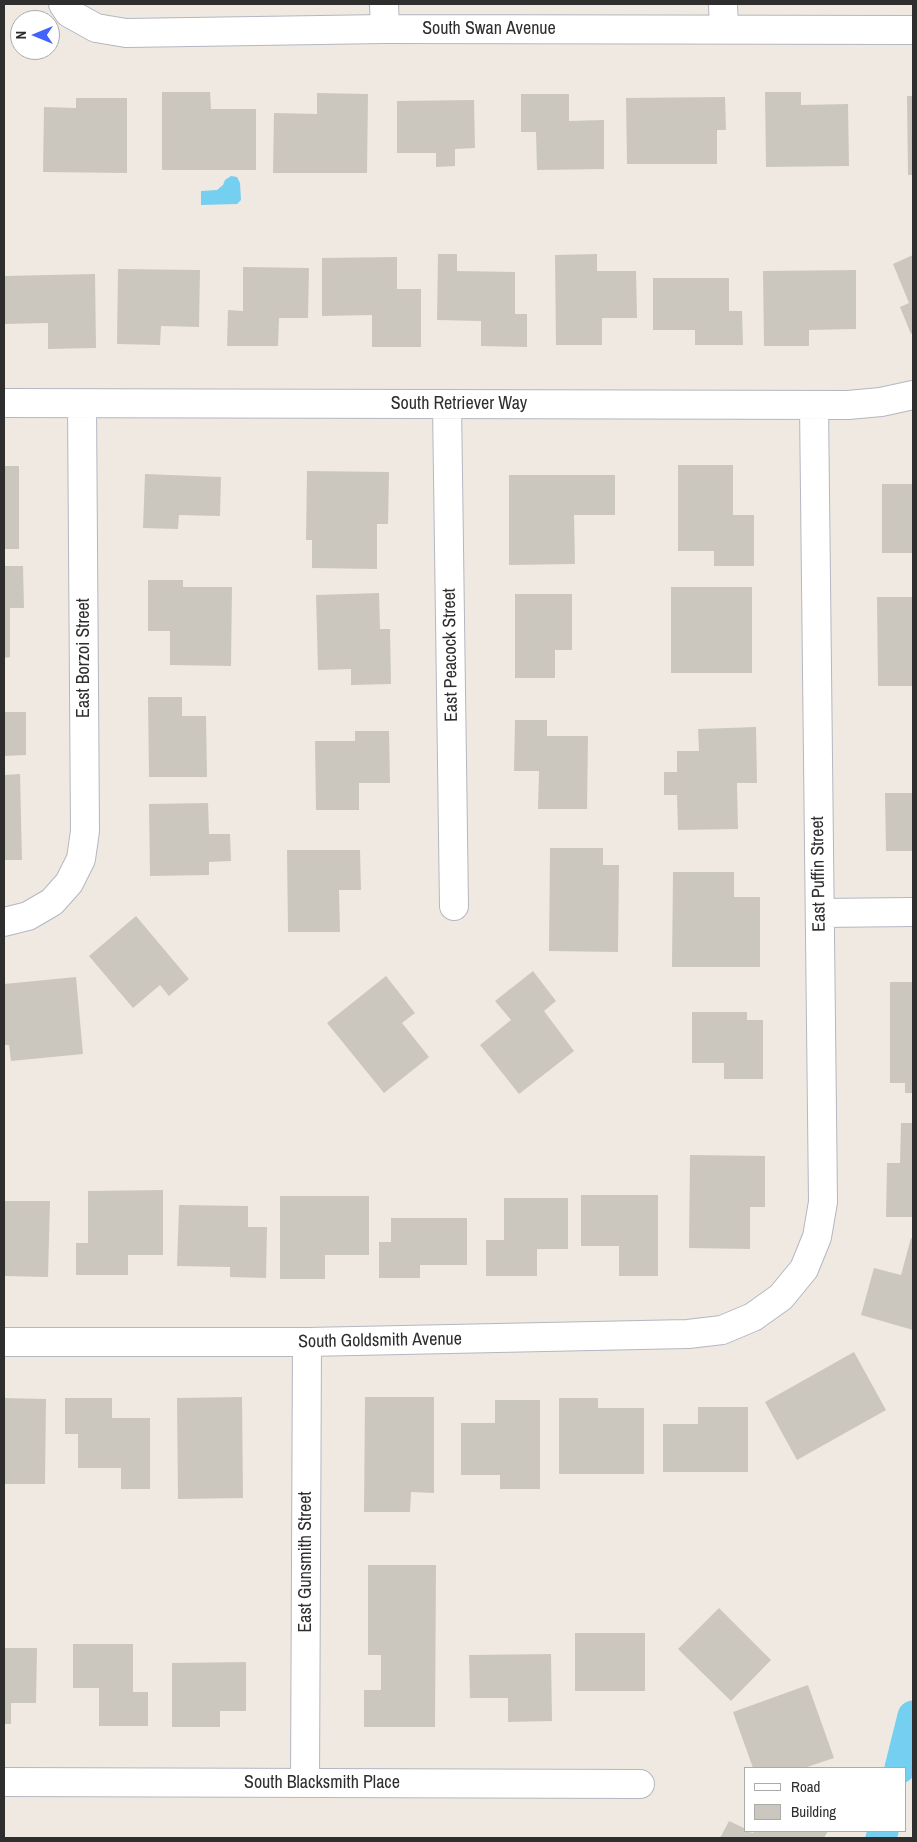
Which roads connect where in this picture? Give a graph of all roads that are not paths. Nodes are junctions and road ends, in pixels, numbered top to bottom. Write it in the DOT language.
graph roads {
  1 [pos="66,8"];
  2 [pos="385,16"];
  3 [pos="724,17"];
  4 [pos="913,30"];
  5 [pos="913,395"];
  6 [pos="4,403"];
  7 [pos="82,404"];
  8 [pos="448,404"];
  9 [pos="814,405"];
  10 [pos="454,906"];
  11 [pos="913,912"];
  12 [pos="820,913"];
  13 [pos="4,922"];
  14 [pos="753,1318"];
  15 [pos="4,1342"];
  16 [pos="307,1342"];
  17 [pos="4,1782"];
  18 [pos="305,1782"];
  19 [pos="640,1784"];
  1 -- 2 [label="street, South Swan Avenue"];
  2 -- 3 [label="street, South Swan Avenue"];
  3 -- 4 [label="street, South Swan Avenue"];
  5 -- 9 [label="street, South Retriever Way"];
  6 -- 7 [label="street, South Retriever Way"];
  7 -- 8 [label="street, South Retriever Way"];
  7 -- 13 [label="street, East Borzoi Street"];
  8 -- 9 [label="street, South Retriever Way"];
  8 -- 10 [label="street, East Peacock Street"];
  9 -- 12 [label="street, East Puffin Street"];
  11 -- 12 [label="street"];
  12 -- 14 [label="street, East Puffin Street"];
  14 -- 16 [label="street, South Goldsmith Avenue"];
  15 -- 16 [label="street, South Goldsmith Avenue"];
  16 -- 18 [label="street, East Gunsmith Street"];
  17 -- 18 [label="street, South Blacksmith Place"];
  18 -- 19 [label="street, South Blacksmith Place"];
}
